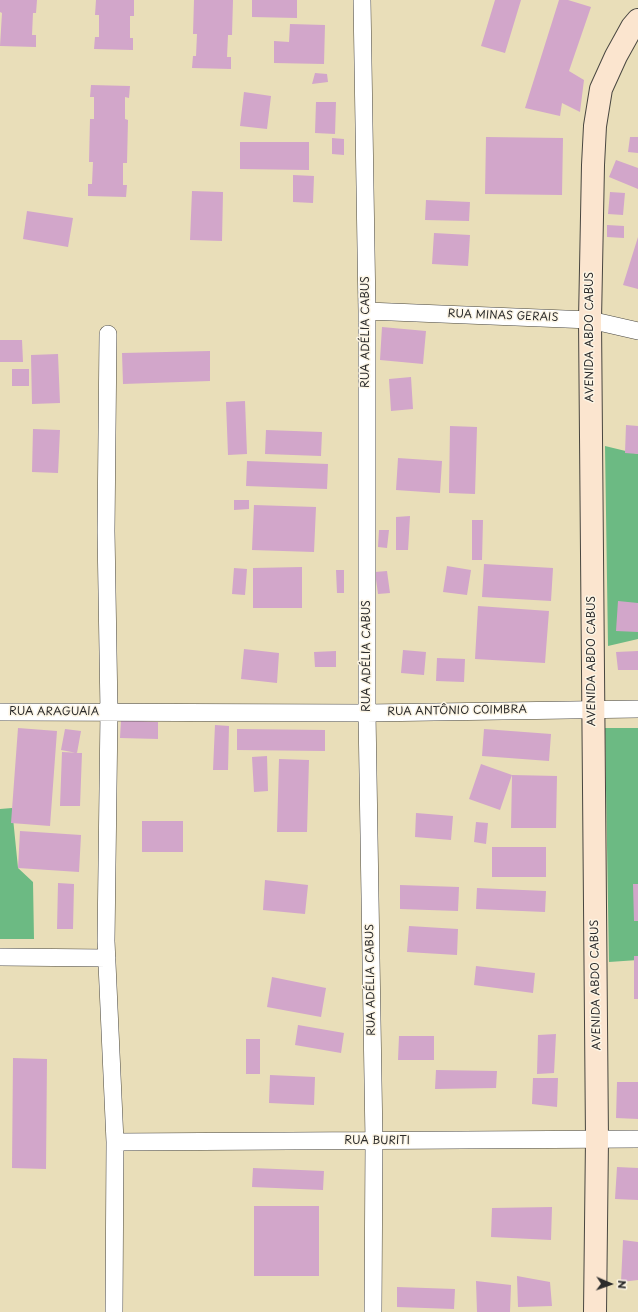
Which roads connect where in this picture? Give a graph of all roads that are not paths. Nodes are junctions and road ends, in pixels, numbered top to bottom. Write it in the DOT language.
graph roads {
  1 [pos="362,0"];
  2 [pos="638,20"];
  3 [pos="367,311"];
  4 [pos="590,320"];
  5 [pos="638,331"];
  6 [pos="108,334"];
  7 [pos="593,709"];
  8 [pos="638,709"];
  9 [pos="0,712"];
  10 [pos="109,712"];
  11 [pos="366,713"];
  12 [pos="0,957"];
  13 [pos="107,958"];
  14 [pos="597,1139"];
  15 [pos="638,1139"];
  16 [pos="374,1141"];
  17 [pos="115,1142"];
  18 [pos="114,1312"];
  19 [pos="373,1312"];
  20 [pos="595,1312"];
  1 -- 3 [label="street, RUA ADÉLIA CABUS"];
  2 -- 4 [label="main road, AVENIDA ABDO CABUS"];
  3 -- 4 [label="street, RUA MINAS GERAIS"];
  3 -- 11 [label="street, RUA ADÉLIA CABUS"];
  4 -- 5 [label="street, RUA MINAS GERAIS"];
  4 -- 7 [label="main road, AVENIDA ABDO CABUS"];
  6 -- 10 [label="street"];
  7 -- 8 [label="street, RUA ANTÔNIO COIMBRA"];
  7 -- 11 [label="street, RUA ANTÔNIO COIMBRA"];
  7 -- 14 [label="main road, AVENIDA ABDO CABUS"];
  9 -- 10 [label="street, RUA ARAGUAIA"];
  10 -- 11 [label="street, RUA ANTÔNIO COIMBRA"];
  10 -- 13 [label="street"];
  11 -- 16 [label="street, RUA ADÉLIA CABUS"];
  12 -- 13 [label="street"];
  13 -- 17 [label="street"];
  14 -- 15 [label="street, RUA BURITI"];
  14 -- 16 [label="street, RUA BURITI"];
  14 -- 20 [label="main road, AVENIDA ABDO CABUS"];
  16 -- 17 [label="street, RUA BURITI"];
  16 -- 19 [label="street, RUA ADÉLIA CABUS"];
  17 -- 18 [label="street"];
}
